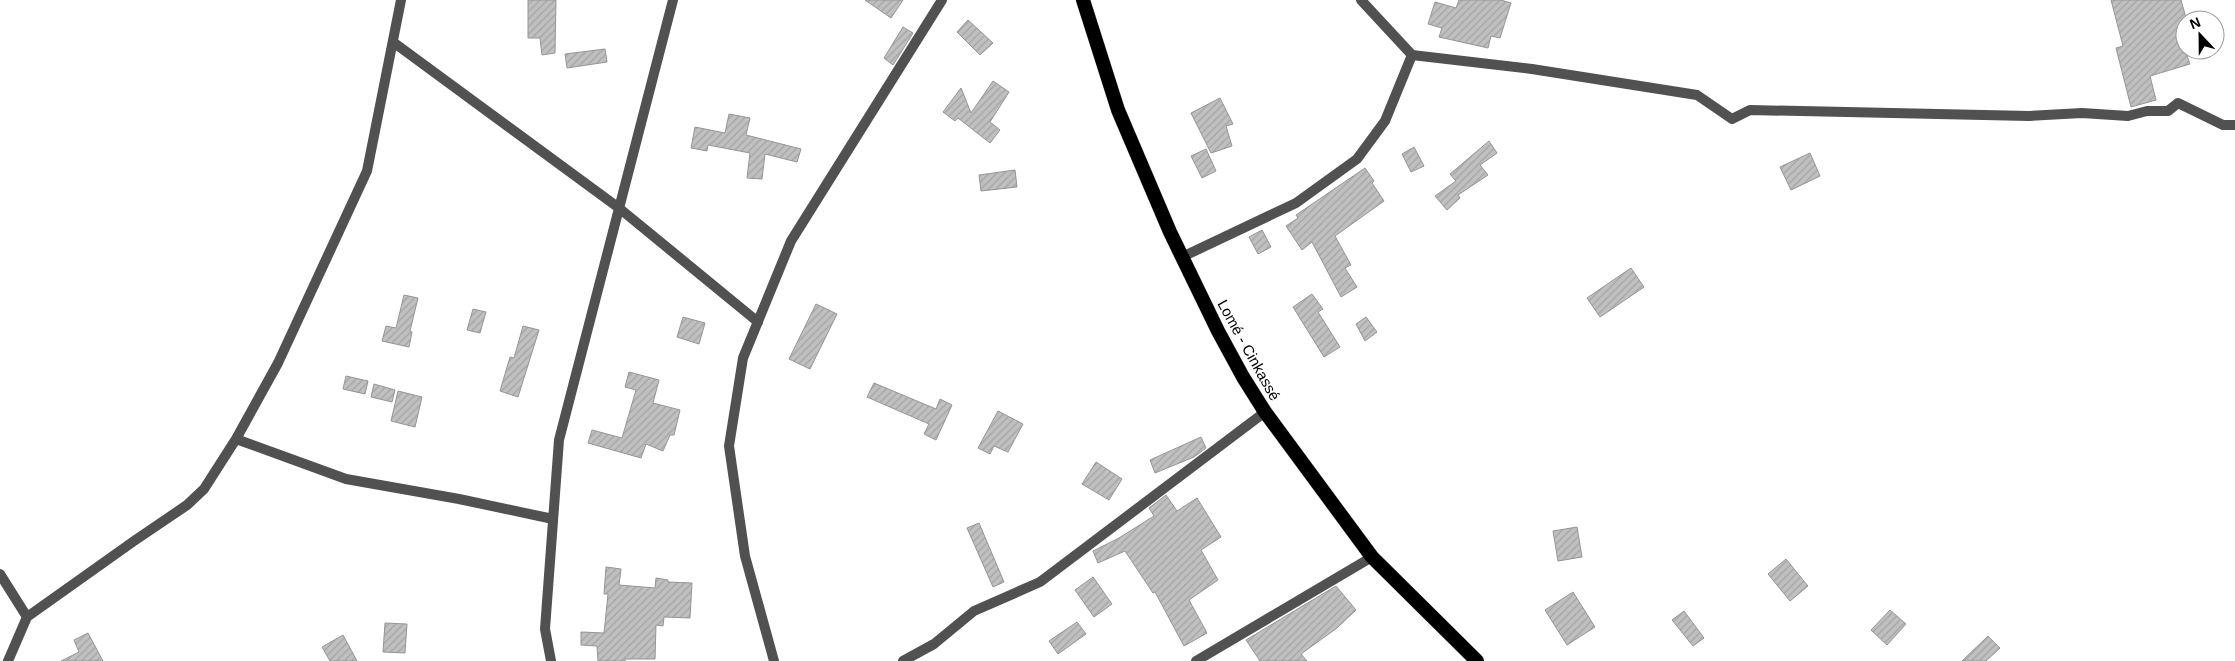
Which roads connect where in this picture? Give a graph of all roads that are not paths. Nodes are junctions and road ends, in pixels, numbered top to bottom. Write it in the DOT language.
graph roads {
  1 [pos="401,0"];
  2 [pos="673,0"];
  3 [pos="942,0"];
  4 [pos="1083,0"];
  5 [pos="1361,0"];
  6 [pos="393,42"];
  7 [pos="1412,56"];
  8 [pos="2235,126"];
  9 [pos="619,208"];
  10 [pos="1182,257"];
  11 [pos="758,322"];
  12 [pos="1265,412"];
  13 [pos="236,439"];
  14 [pos="553,520"];
  15 [pos="1372,557"];
  16 [pos="0,574"];
  17 [pos="27,617"];
  18 [pos="8,661"];
  19 [pos="551,661"];
  20 [pos="774,661"];
  21 [pos="902,661"];
  22 [pos="1196,661"];
  23 [pos="1477,661"];
  1 -- 6 [label="street"];
  2 -- 9 [label="street"];
  3 -- 11 [label="street"];
  4 -- 10 [label="highway, Lomé - Cinkassé"];
  5 -- 7 [label="street"];
  6 -- 9 [label="street"];
  6 -- 13 [label="street"];
  7 -- 8 [label="street"];
  7 -- 10 [label="street"];
  9 -- 11 [label="street"];
  9 -- 14 [label="street"];
  10 -- 12 [label="highway, Lomé - Cinkassé"];
  11 -- 20 [label="street"];
  12 -- 15 [label="highway, Lomé - Cinkassé"];
  12 -- 21 [label="street"];
  13 -- 14 [label="street"];
  13 -- 17 [label="street"];
  14 -- 19 [label="street"];
  15 -- 22 [label="street"];
  15 -- 23 [label="highway, Lomé - Cinkassé"];
  16 -- 17 [label="street"];
  17 -- 18 [label="street"];
}
